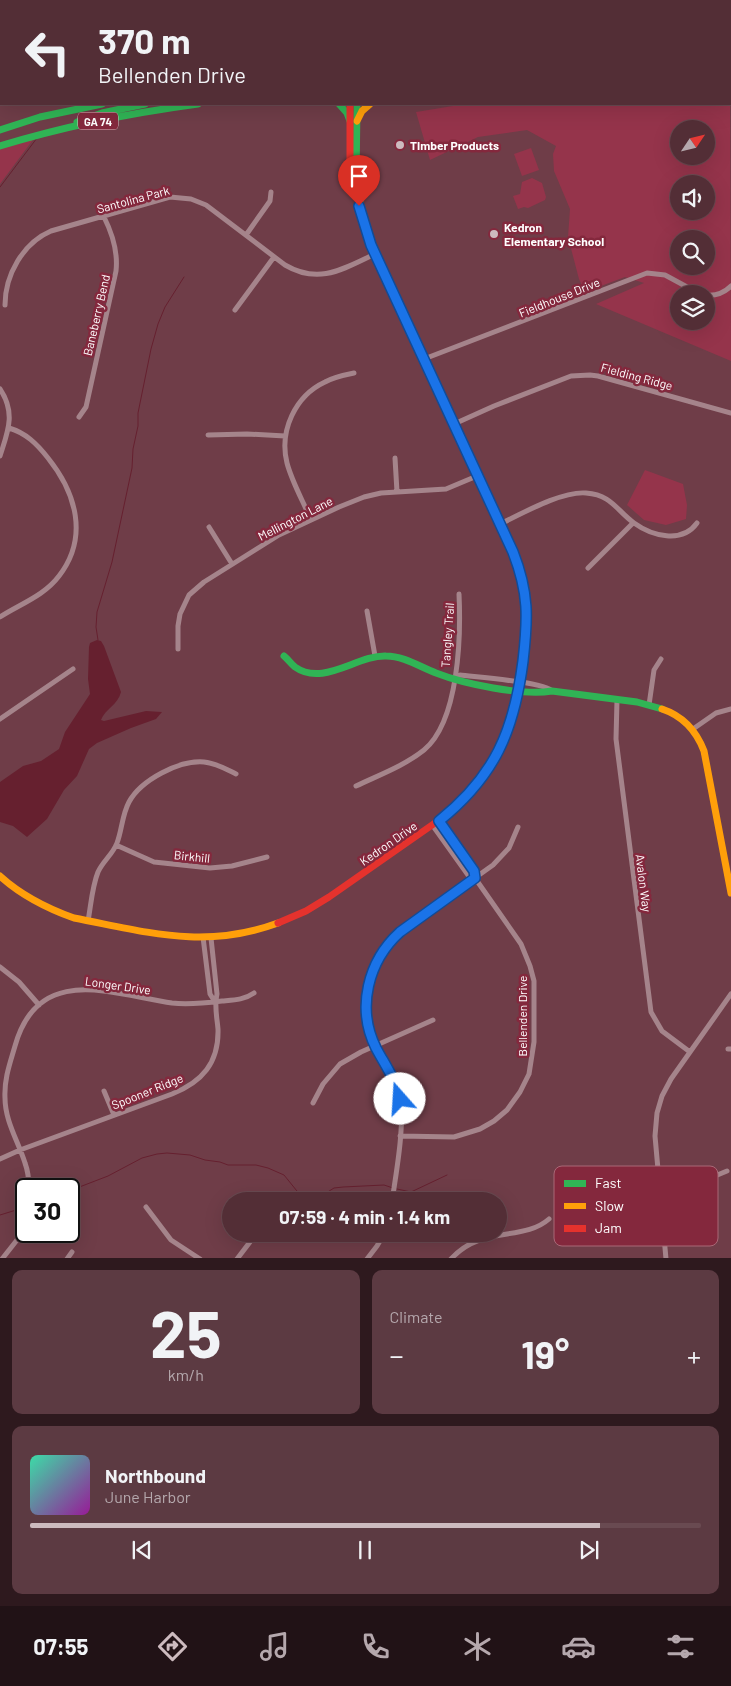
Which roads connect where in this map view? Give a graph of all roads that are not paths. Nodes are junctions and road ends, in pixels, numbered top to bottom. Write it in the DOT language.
graph roads {
  1 [pos="97,105"];
  2 [pos="140,105"];
  3 [pos="191,105"];
  4 [pos="340,105"];
  5 [pos="350,105"];
  6 [pos="357,105"];
  7 [pos="369,105"];
  8 [pos="353,121"];
  9 [pos="71,126"];
  10 [pos="0,130"];
  11 [pos="0,146"];
  12 [pos="271,192"];
  13 [pos="104,216"];
  14 [pos="246,235"];
  15 [pos="375,254"];
  16 [pos="274,257"];
  17 [pos="682,285"];
  18 [pos="731,286"];
  19 [pos="715,296"];
  20 [pos="5,305"];
  21 [pos="235,310"];
  22 [pos="424,359"];
  23 [pos="354,373"];
  24 [pos="0,389"];
  25 [pos="731,413"];
  26 [pos="79,417"];
  27 [pos="454,424"];
  28 [pos="9,428"];
  29 [pos="208,435"];
  30 [pos="285,436"];
  31 [pos="0,456"];
  32 [pos="395,458"];
  33 [pos="477,476"];
  34 [pos="397,492"];
  35 [pos="311,520"];
  36 [pos="633,523"];
  37 [pos="696,523"];
  38 [pos="500,524"];
  39 [pos="209,527"];
  40 [pos="232,564"];
  41 [pos="588,568"];
  42 [pos="460,594"];
  43 [pos="367,610"];
  44 [pos="0,617"];
  45 [pos="178,649"];
  46 [pos="284,656"];
  47 [pos="375,656"];
  48 [pos="661,659"];
  49 [pos="73,669"];
  50 [pos="454,677"];
  51 [pos="520,682"];
  52 [pos="519,691"];
  53 [pos="552,691"];
  54 [pos="617,700"];
  55 [pos="649,705"];
  56 [pos="731,709"];
  57 [pos="0,719"];
  58 [pos="693,729"];
  59 [pos="236,774"];
  60 [pos="356,786"];
  61 [pos="436,824"];
  62 [pos="518,827"];
  63 [pos="116,845"];
  64 [pos="268,858"];
  65 [pos="0,876"];
  66 [pos="475,878"];
  67 [pos="731,893"];
  68 [pos="88,921"];
  69 [pos="203,938"];
  70 [pos="211,938"];
  71 [pos="0,967"];
  72 [pos="254,993"];
  73 [pos="731,994"];
  74 [pos="215,1002"];
  75 [pos="728,1004"];
  76 [pos="39,1005"];
  77 [pos="433,1020"];
  78 [pos="375,1046"];
  79 [pos="690,1052"];
  80 [pos="3,1079"];
  81 [pos="104,1091"];
  82 [pos="313,1103"];
  83 [pos="114,1116"];
  84 [pos="400,1136"];
  85 [pos="20,1150"];
  86 [pos="0,1159"];
  87 [pos="658,1166"];
  88 [pos="727,1171"];
  89 [pos="718,1175"];
  90 [pos="28,1178"];
  91 [pos="393,1192"];
  92 [pos="146,1208"];
  93 [pos="549,1219"];
  94 [pos="15,1242"];
  95 [pos="250,1242"];
  96 [pos="379,1242"];
  97 [pos="72,1252"];
  98 [pos="2,1258"];
  99 [pos="67,1258"];
  100 [pos="200,1258"];
  101 [pos="237,1258"];
  102 [pos="367,1258"];
  103 [pos="451,1258"];
  1 -- 10 [label="street, GA 74"];
  2 -- 9 [label="street"];
  3 -- 9 [label="street, GA 74"];
  4 -- 8 [label="street"];
  5 -- 8 [label="street, Kedron Drive"];
  6 -- 8 [label="street, Kedron Drive"];
  7 -- 8 [label="street"];
  8 -- 15 [label="street, Kedron Drive"];
  9 -- 11 [label="street, GA 74"];
  12 -- 14 [label="street"];
  13 -- 14 [label="street, Santolina Park"];
  13 -- 20 [label="street, Santolina Park"];
  13 -- 26 [label="street, Baneberry Bend"];
  14 -- 16 [label="street, Santolina Park"];
  15 -- 16 [label="street, Santolina Park"];
  15 -- 22 [label="street, Kedron Drive"];
  16 -- 21 [label="street"];
  17 -- 22 [label="street, Fieldhouse Drive"];
  18 -- 19 [label="street"];
  22 -- 27 [label="street, Kedron Drive"];
  23 -- 30 [label="street"];
  24 -- 28 [label="street"];
  25 -- 27 [label="street, Fielding Ridge"];
  27 -- 33 [label="street, Kedron Drive"];
  28 -- 31 [label="street"];
  28 -- 44 [label="street"];
  29 -- 30 [label="street"];
  30 -- 35 [label="street"];
  32 -- 34 [label="street"];
  33 -- 34 [label="street, Mellington Lane"];
  33 -- 38 [label="street, Kedron Drive"];
  34 -- 35 [label="street, Mellington Lane"];
  35 -- 40 [label="street, Mellington Lane"];
  36 -- 37 [label="street"];
  36 -- 38 [label="street"];
  36 -- 41 [label="street"];
  38 -- 51 [label="street, Kedron Drive"];
  39 -- 40 [label="street"];
  40 -- 45 [label="street, Mellington Lane"];
  42 -- 50 [label="street, Tangley Trail"];
  43 -- 47 [label="street"];
  46 -- 47 [label="street"];
  47 -- 50 [label="street"];
  48 -- 55 [label="street"];
  49 -- 57 [label="street"];
  50 -- 51 [label="street"];
  50 -- 52 [label="street"];
  50 -- 60 [label="street, Tangley Trail"];
  51 -- 52 [label="street, Kedron Drive"];
  51 -- 53 [label="street"];
  52 -- 53 [label="street"];
  52 -- 61 [label="street, Kedron Drive"];
  53 -- 54 [label="street"];
  54 -- 55 [label="street"];
  54 -- 79 [label="street, Avalon Way"];
  55 -- 58 [label="street"];
  56 -- 58 [label="street"];
  58 -- 67 [label="street"];
  59 -- 63 [label="street"];
  61 -- 66 [label="street, Bellenden Drive"];
  61 -- 70 [label="street, Kedron Drive"];
  62 -- 66 [label="street"];
  63 -- 64 [label="street, Birkhill"];
  63 -- 68 [label="street"];
  65 -- 68 [label="street, Kedron Drive"];
  66 -- 78 [label="street"];
  66 -- 84 [label="street, Bellenden Drive"];
  68 -- 69 [label="street, Kedron Drive"];
  69 -- 70 [label="street, Kedron Drive"];
  69 -- 74 [label="street"];
  70 -- 74 [label="street, Spooner Ridge"];
  71 -- 76 [label="street"];
  72 -- 74 [label="street, Longer Drive"];
  73 -- 75 [label="street"];
  74 -- 76 [label="street, Longer Drive"];
  74 -- 83 [label="street, Spooner Ridge"];
  75 -- 79 [label="street"];
  76 -- 80 [label="street, Longer Drive"];
  77 -- 78 [label="street"];
  78 -- 82 [label="street"];
  78 -- 84 [label="street"];
  79 -- 87 [label="street"];
  80 -- 85 [label="street, Longer Drive"];
  81 -- 83 [label="street"];
  83 -- 85 [label="street, Spooner Ridge"];
  84 -- 91 [label="street"];
  85 -- 86 [label="street, Spooner Ridge"];
  85 -- 90 [label="street, Longer Drive"];
  88 -- 89 [label="street"];
  92 -- 100 [label="street"];
  93 -- 103 [label="street"];
  94 -- 98 [label="street"];
  95 -- 101 [label="street"];
  96 -- 102 [label="street"];
  97 -- 99 [label="street"];
}
